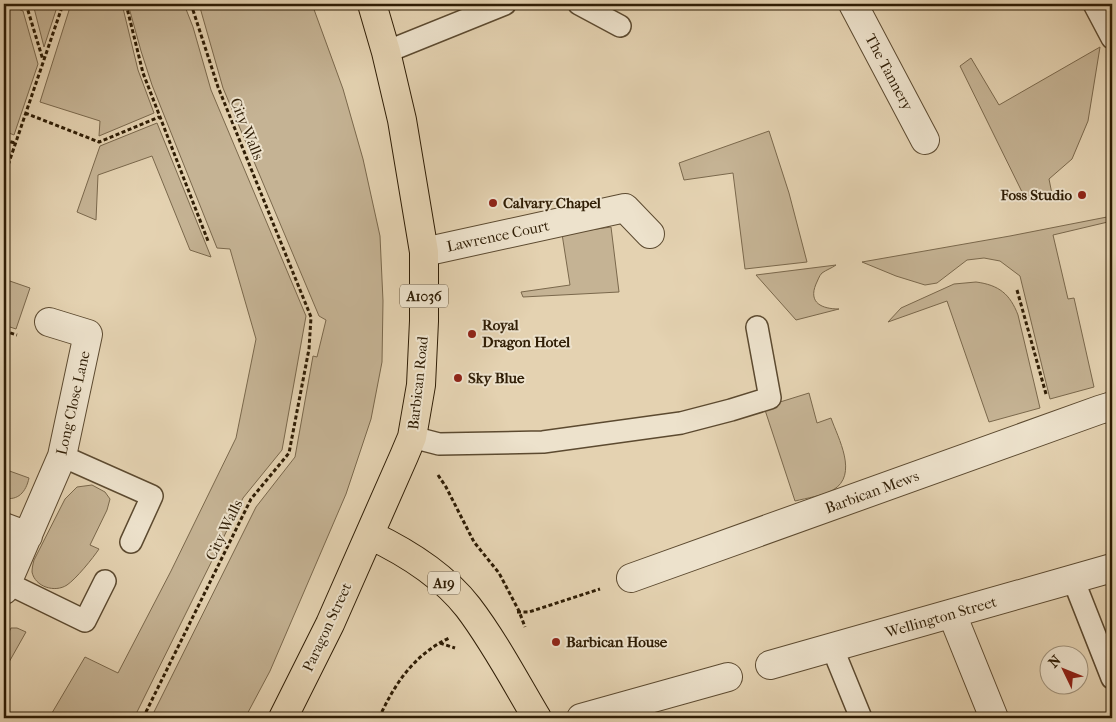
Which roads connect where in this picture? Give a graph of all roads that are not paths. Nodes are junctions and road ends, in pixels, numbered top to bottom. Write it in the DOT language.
graph roads {
  1 [pos="372,4"];
  2 [pos="505,4"];
  3 [pos="580,4"];
  4 [pos="853,4"];
  5 [pos="1094,4"];
  6 [pos="620,26"];
  7 [pos="1112,38"];
  8 [pos="386,52"];
  9 [pos="925,140"];
  10 [pos="650,234"];
  11 [pos="424,252"];
  12 [pos="49,322"];
  13 [pos="757,327"];
  14 [pos="1112,406"];
  15 [pos="412,437"];
  16 [pos="62,456"];
  17 [pos="16,532"];
  18 [pos="370,535"];
  19 [pos="131,542"];
  20 [pos="1112,568"];
  21 [pos="631,578"];
  22 [pos="1073,580"];
  23 [pos="105,581"];
  24 [pos="6,586"];
  25 [pos="952,614"];
  26 [pos="832,647"];
  27 [pos="770,665"];
  28 [pos="728,677"];
  29 [pos="1112,678"];
  30 [pos="283,718"];
  31 [pos="537,718"];
  32 [pos="581,718"];
  33 [pos="861,718"];
  34 [pos="994,718"];
  1 -- 8 [label="main road, Barbican Road / A1036"];
  2 -- 8 [label="lane"];
  3 -- 6 [label="lane"];
  4 -- 9 [label="street, The Tannery"];
  5 -- 7 [label="lane"];
  8 -- 11 [label="main road, Barbican Road / A1036"];
  10 -- 11 [label="street, Lawrence Court"];
  11 -- 15 [label="main road, Barbican Road / A1036"];
  12 -- 16 [label="street, Long Close Lane"];
  13 -- 15 [label="lane"];
  14 -- 21 [label="street, Barbican Mews"];
  15 -- 18 [label="main road, Barbican Road / A1036"];
  16 -- 17 [label="street, Long Close Lane"];
  16 -- 19 [label="lane"];
  17 -- 24 [label="street, Long Close Lane"];
  18 -- 30 [label="main road, Paragon Street / A1036"];
  18 -- 31 [label="main road, A19"];
  20 -- 22 [label="street, Wellington Street"];
  22 -- 25 [label="street, Wellington Street"];
  22 -- 29 [label="lane"];
  23 -- 24 [label="lane"];
  25 -- 26 [label="street, Wellington Street"];
  25 -- 34 [label="street"];
  26 -- 27 [label="street, Wellington Street"];
  26 -- 33 [label="lane"];
  28 -- 32 [label="street"];
}
